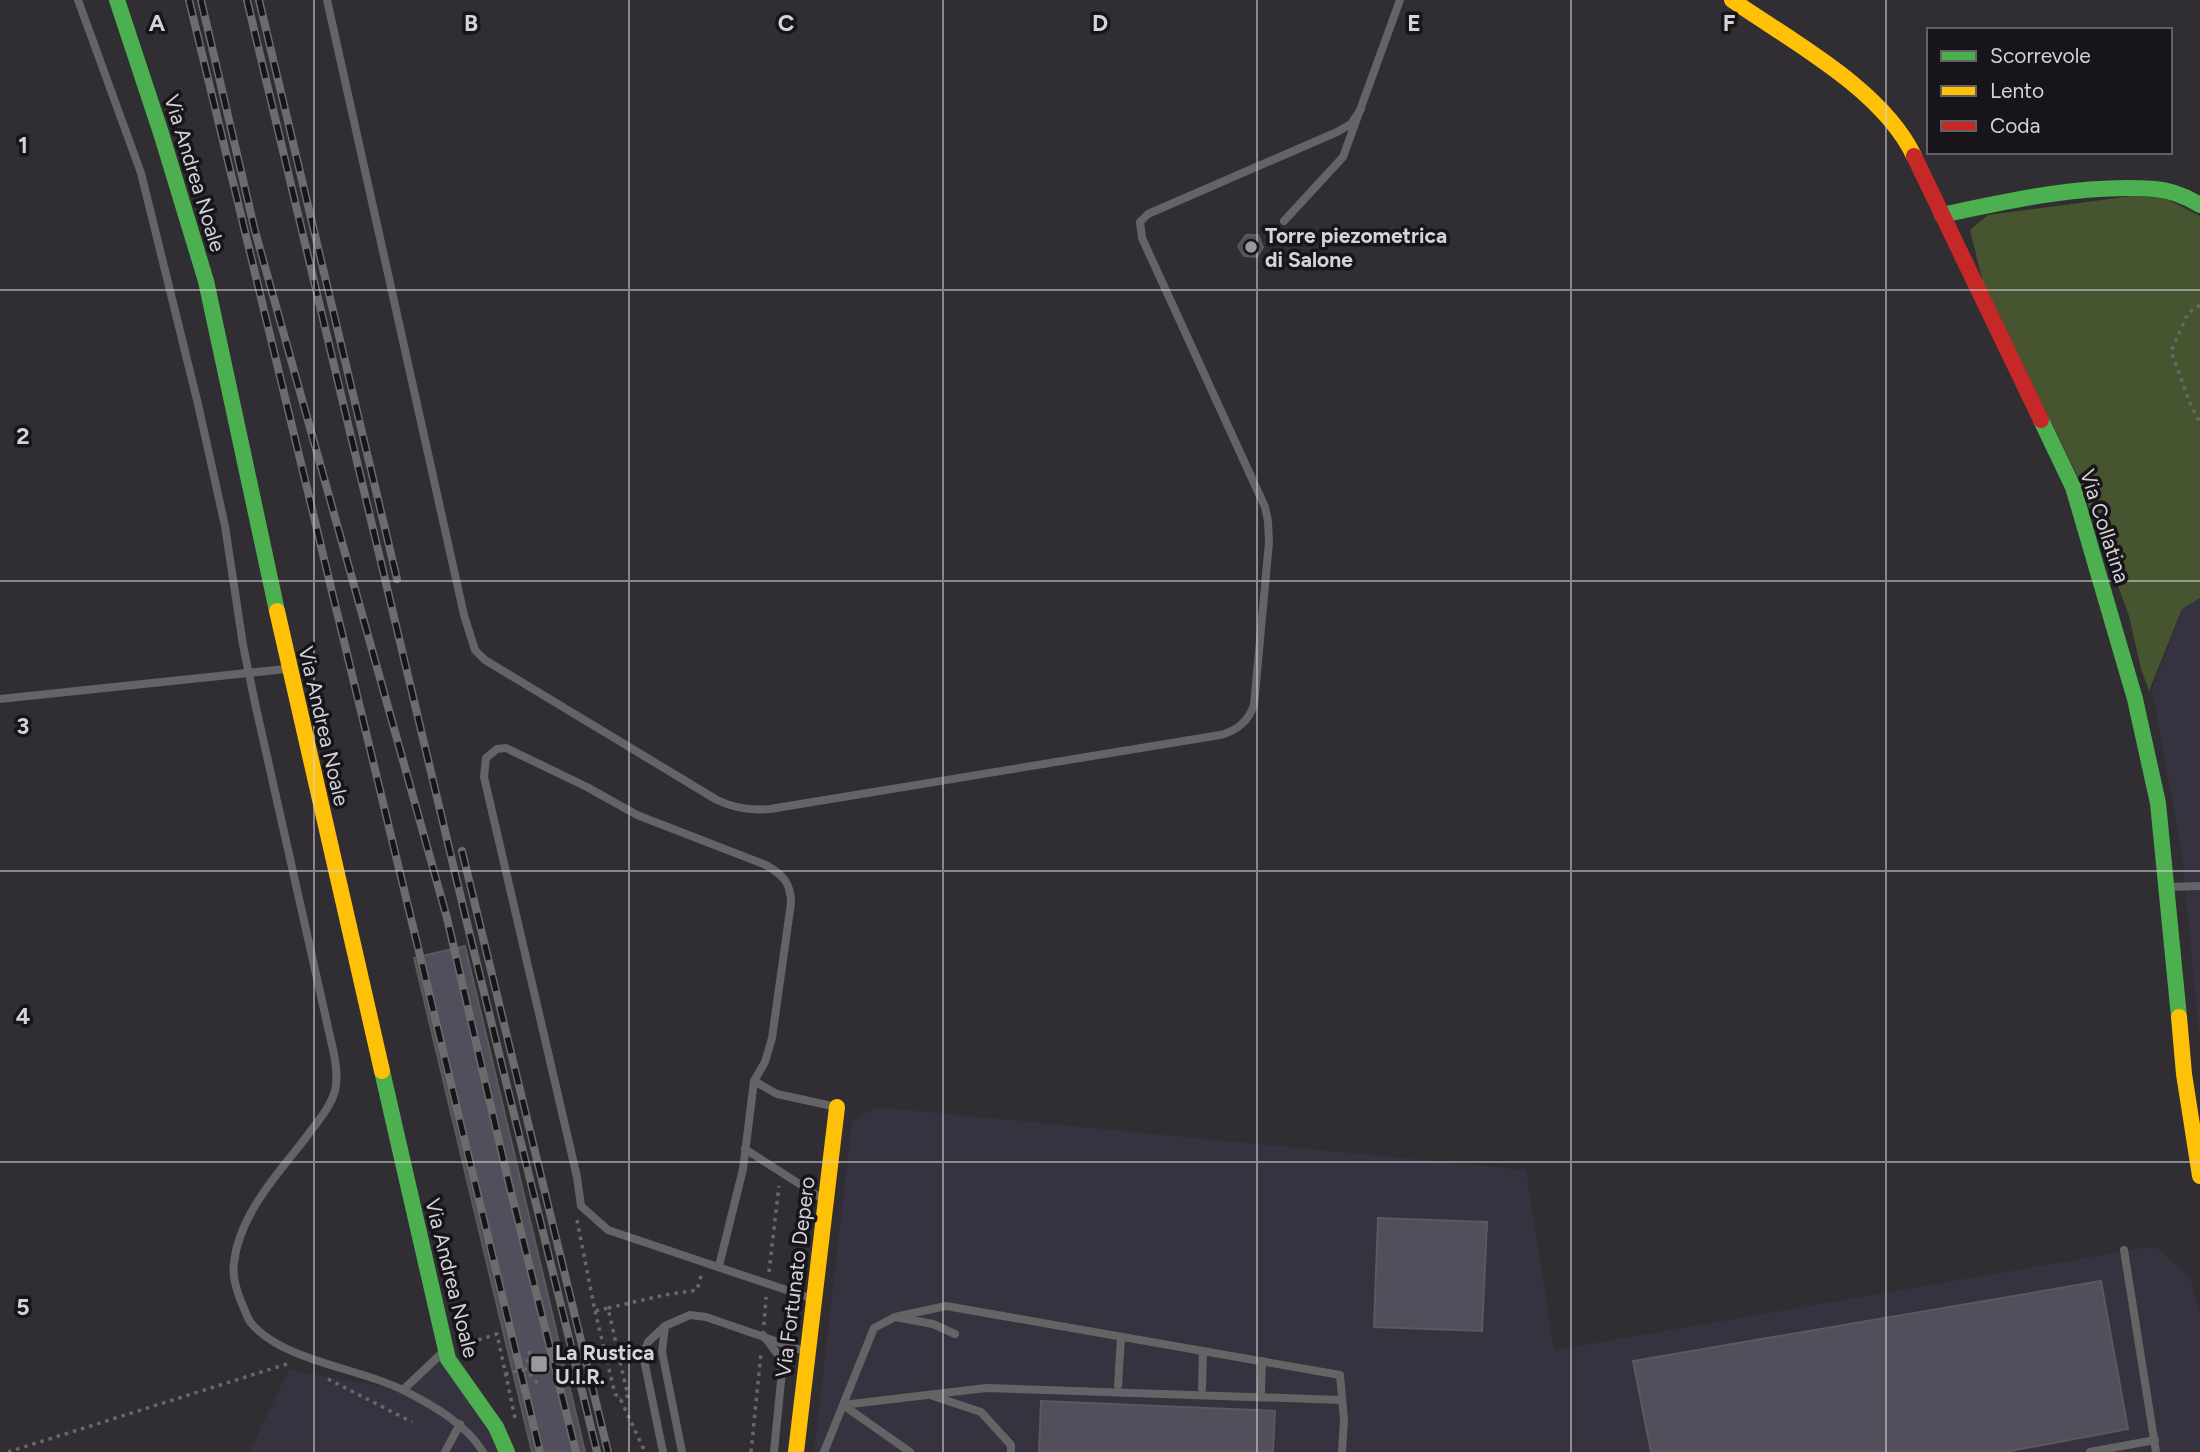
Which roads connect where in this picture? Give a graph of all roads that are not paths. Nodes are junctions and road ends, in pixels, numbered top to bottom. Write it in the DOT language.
graph roads {
  1 [pos="78,0"];
  2 [pos="117,0"];
  3 [pos="327,0"];
  4 [pos="1400,0"];
  5 [pos="1732,0"];
  6 [pos="1360,109"];
  7 [pos="2200,205"];
  8 [pos="1942,215"];
  9 [pos="1284,221"];
  10 [pos="289,669"];
  11 [pos="249,674"];
  12 [pos="0,699"];
  13 [pos="2200,886"];
  14 [pos="2165,887"];
  15 [pos="754,1082"];
  16 [pos="837,1107"];
  17 [pos="745,1149"];
  18 [pos="2200,1176"];
  19 [pos="826,1200"];
  20 [pos="2124,1250"];
  21 [pos="719,1266"];
  22 [pos="813,1299"];
  23 [pos="895,1317"];
  24 [pos="665,1326"];
  25 [pos="956,1334"];
  26 [pos="763,1335"];
  27 [pos="1121,1337"];
  28 [pos="445,1349"];
  29 [pos="1203,1351"];
  30 [pos="807,1352"];
  31 [pos="1262,1362"];
  32 [pos="1118,1385"];
  33 [pos="1202,1389"];
  34 [pos="403,1390"];
  35 [pos="1261,1391"];
  36 [pos="929,1395"];
  37 [pos="1342,1400"];
  38 [pos="843,1405"];
  39 [pos="460,1424"];
  40 [pos="2154,1440"];
  41 [pos="445,1452"];
  42 [pos="483,1452"];
  43 [pos="507,1452"];
  44 [pos="663,1452"];
  45 [pos="682,1452"];
  46 [pos="774,1452"];
  47 [pos="796,1452"];
  48 [pos="824,1452"];
  49 [pos="910,1452"];
  50 [pos="1011,1452"];
  51 [pos="1342,1452"];
  52 [pos="2090,1452"];
  53 [pos="2156,1452"];
  1 -- 11 [label="lane"];
  2 -- 10 [label="street, Via Andrea Noale"];
  3 -- 6 [label="lane"];
  4 -- 6 [label="lane"];
  5 -- 8 [label="street, Via Collatina"];
  6 -- 9 [label="lane"];
  7 -- 8 [label="street"];
  8 -- 14 [label="street, Via Collatina"];
  10 -- 11 [label="lane"];
  10 -- 28 [label="street, Via Andrea Noale"];
  11 -- 12 [label="lane"];
  11 -- 34 [label="lane"];
  13 -- 14 [label="lane"];
  14 -- 18 [label="street, Via Collatina"];
  15 -- 16 [label="lane"];
  15 -- 17 [label="lane"];
  15 -- 21 [label="lane"];
  16 -- 19 [label="street, Via Fortunato Depero"];
  17 -- 19 [label="lane"];
  17 -- 21 [label="lane"];
  19 -- 22 [label="street, Via Fortunato Depero"];
  20 -- 40 [label="lane"];
  21 -- 22 [label="lane"];
  22 -- 30 [label="street, Via Fortunato Depero"];
  23 -- 25 [label="lane"];
  23 -- 27 [label="lane"];
  23 -- 38 [label="lane"];
  24 -- 26 [label="lane"];
  24 -- 44 [label="lane"];
  24 -- 45 [label="lane"];
  26 -- 30 [label="lane"];
  26 -- 46 [label="lane"];
  27 -- 29 [label="lane"];
  27 -- 32 [label="lane"];
  28 -- 34 [label="lane"];
  28 -- 43 [label="street, Via Andrea Noale"];
  29 -- 31 [label="lane"];
  29 -- 33 [label="lane"];
  30 -- 47 [label="street, Via Fortunato Depero"];
  31 -- 35 [label="lane"];
  31 -- 37 [label="lane"];
  34 -- 39 [label="lane"];
  36 -- 37 [label="lane"];
  36 -- 38 [label="lane"];
  36 -- 50 [label="lane"];
  37 -- 51 [label="lane"];
  38 -- 48 [label="lane"];
  38 -- 49 [label="lane"];
  39 -- 41 [label="lane"];
  39 -- 42 [label="lane"];
  40 -- 52 [label="lane"];
  40 -- 53 [label="lane"];
}
